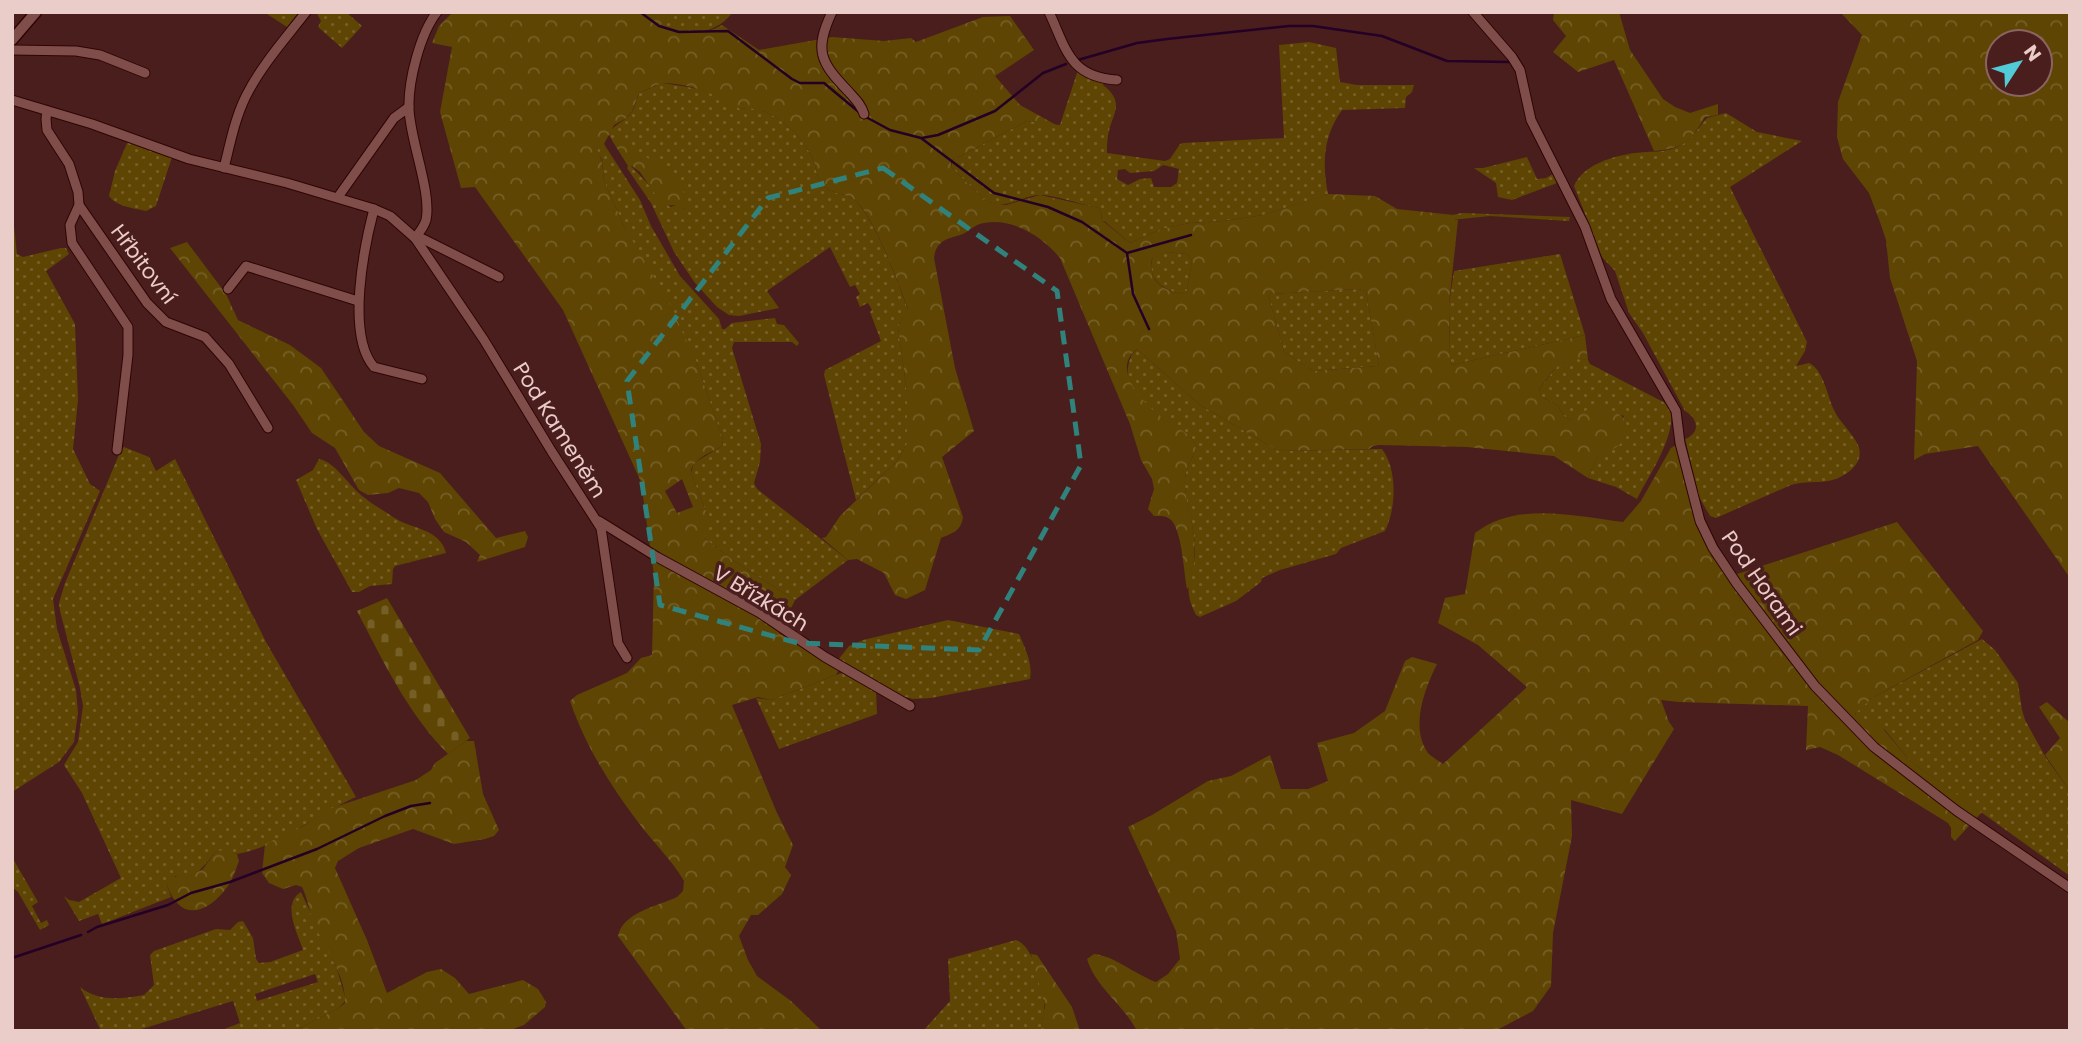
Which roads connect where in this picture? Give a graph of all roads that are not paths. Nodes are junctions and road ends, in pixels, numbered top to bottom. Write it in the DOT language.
graph roads {
  1 [pos="36,12"];
  2 [pos="306,12"];
  3 [pos="437,12"];
  4 [pos="832,12"];
  5 [pos="1049,12"];
  6 [pos="1473,12"];
  7 [pos="12,40"];
  8 [pos="12,50"];
  9 [pos="145,73"];
  10 [pos="1117,80"];
  11 [pos="12,100"];
  12 [pos="408,107"];
  13 [pos="47,111"];
  14 [pos="864,114"];
  15 [pos="224,168"];
  16 [pos="338,197"];
  17 [pos="79,205"];
  18 [pos="374,209"];
  19 [pos="415,238"];
  20 [pos="499,277"];
  21 [pos="228,289"];
  22 [pos="358,301"];
  23 [pos="422,379"];
  24 [pos="268,428"];
  25 [pos="117,450"];
  26 [pos="595,518"];
  27 [pos="627,658"];
  28 [pos="910,706"];
  29 [pos="2070,888"];
  1 -- 7 [label="street"];
  2 -- 15 [label="street"];
  3 -- 12 [label="street"];
  4 -- 14 [label="street"];
  5 -- 10 [label="street"];
  6 -- 29 [label="street, Pod Horami"];
  8 -- 9 [label="street"];
  11 -- 13 [label="street, Pod Kameněm"];
  12 -- 16 [label="street"];
  12 -- 19 [label="street"];
  13 -- 15 [label="street, Pod Kameněm"];
  13 -- 17 [label="street"];
  15 -- 16 [label="street, Pod Kameněm"];
  16 -- 18 [label="street, Pod Kameněm"];
  17 -- 24 [label="street, Hřbitovní"];
  17 -- 25 [label="street"];
  18 -- 19 [label="street, Pod Kameněm"];
  18 -- 22 [label="street"];
  19 -- 20 [label="street, Pod Kameněm"];
  19 -- 26 [label="street, Pod Kameněm"];
  21 -- 22 [label="street"];
  22 -- 23 [label="street"];
  26 -- 27 [label="street, Pod Kameněm"];
  26 -- 28 [label="street, V Břízkách"];
}
